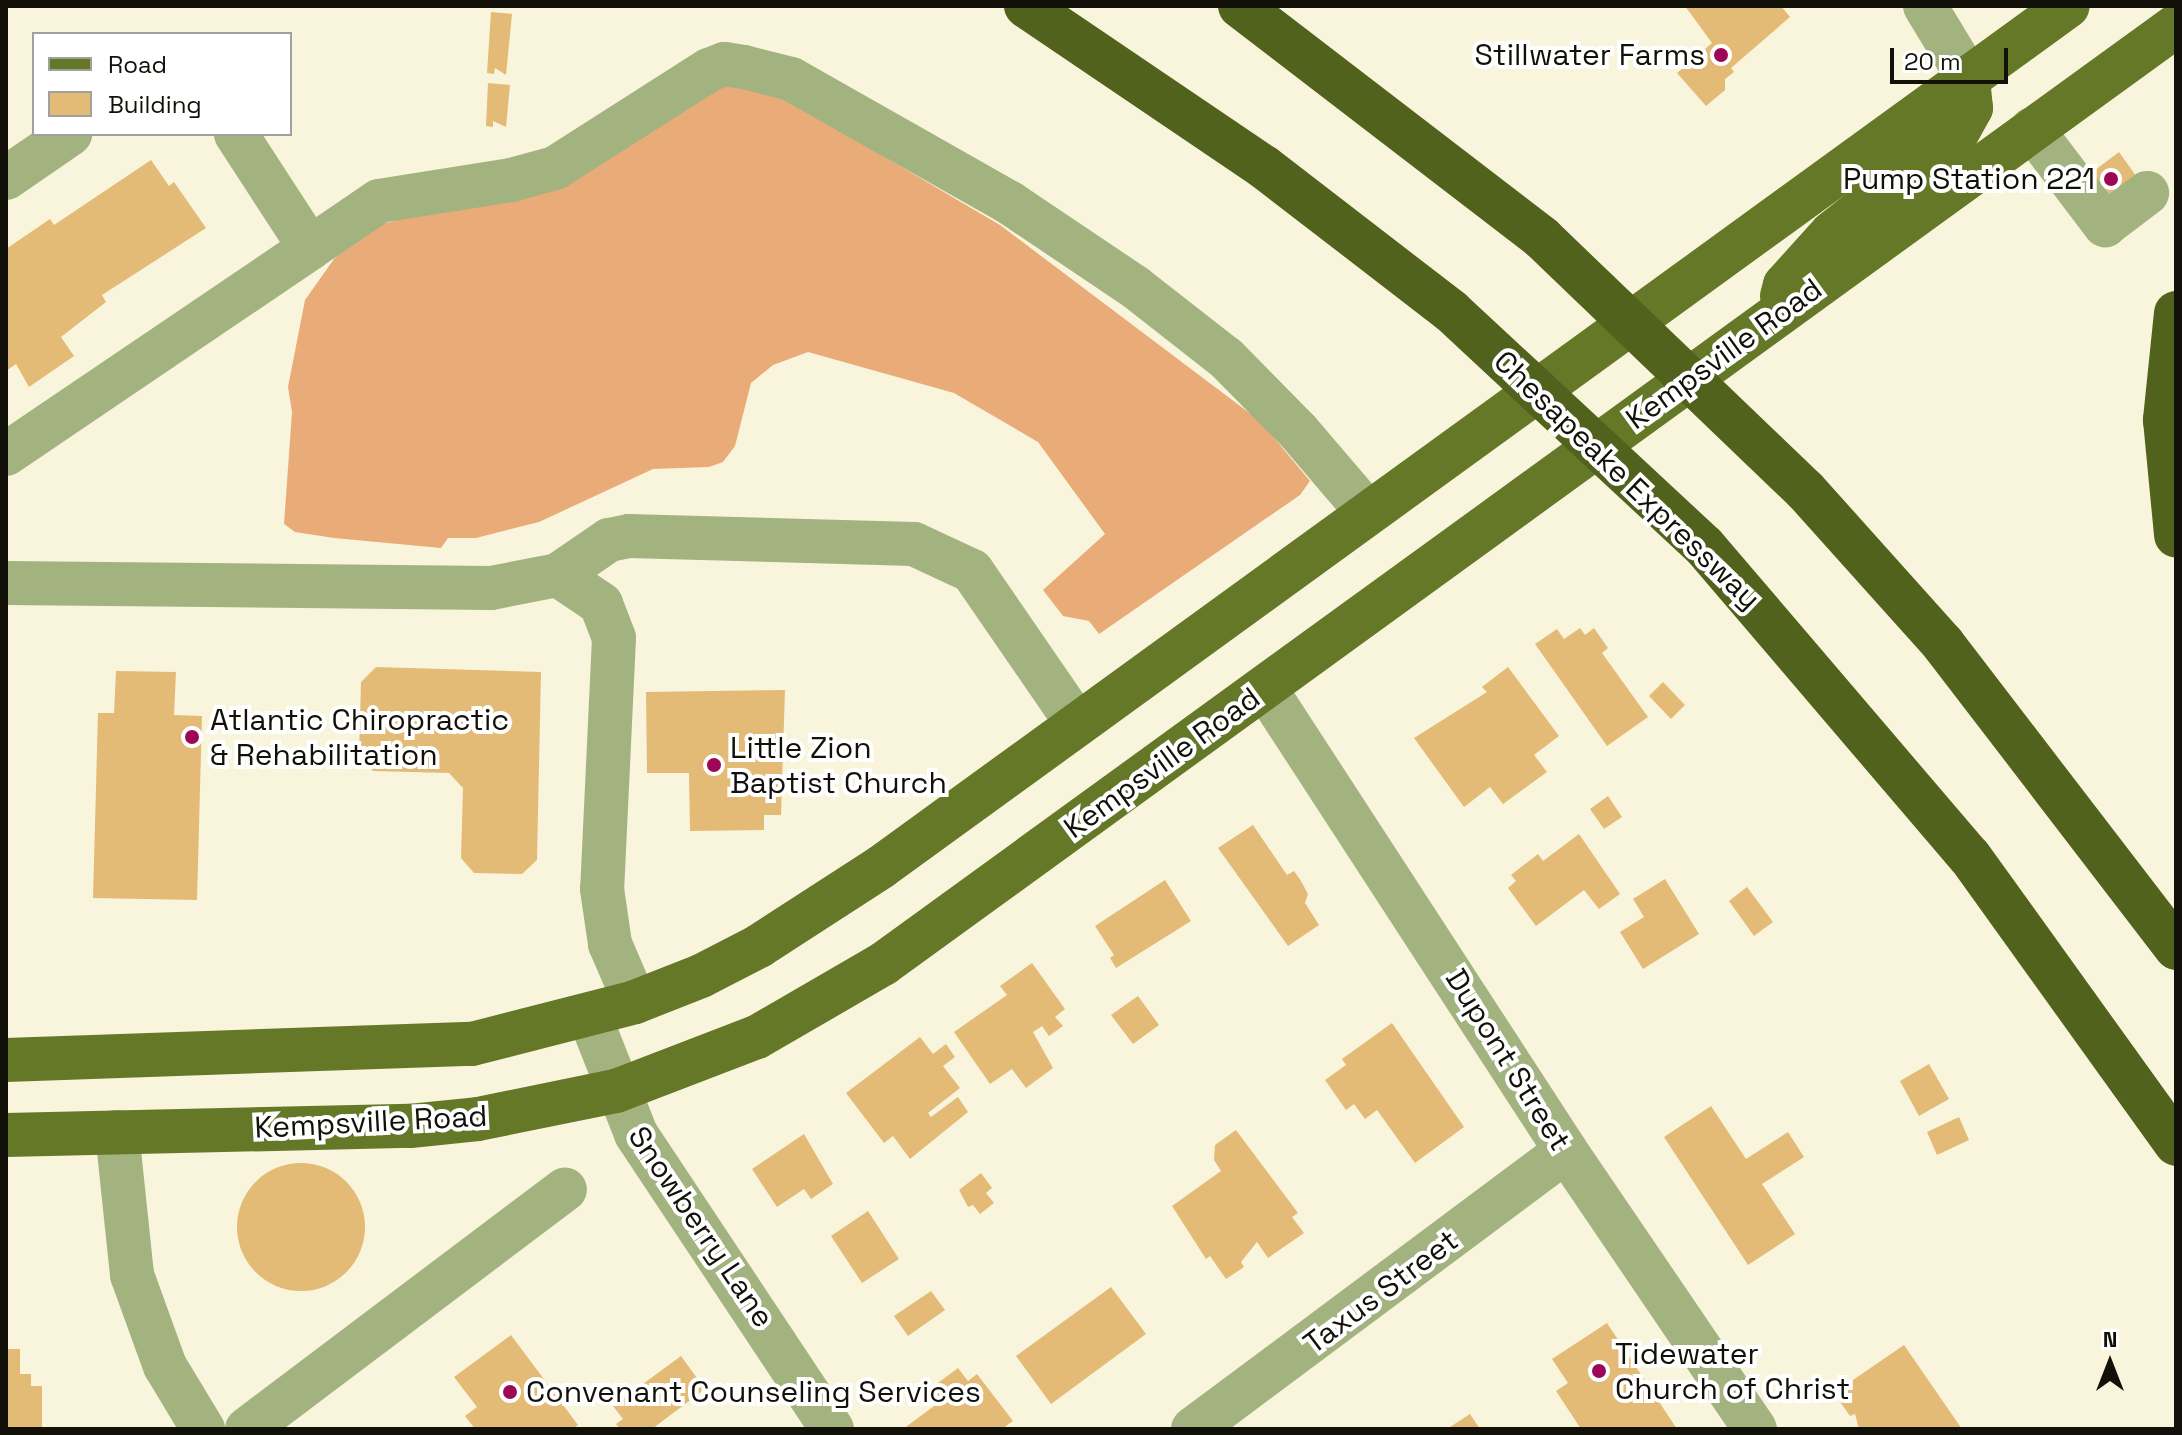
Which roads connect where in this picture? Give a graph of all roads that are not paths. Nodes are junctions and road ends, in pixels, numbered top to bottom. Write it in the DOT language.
graph roads {
  1 [pos="1026,6"];
  2 [pos="1240,6"];
  3 [pos="1925,6"];
  4 [pos="2068,6"];
  5 [pos="2176,26"];
  6 [pos="1968,77"];
  7 [pos="2032,129"];
  8 [pos="67,136"];
  9 [pos="237,136"];
  10 [pos="6,178"];
  11 [pos="2147,193"];
  12 [pos="310,248"];
  13 [pos="2176,313"];
  14 [pos="1778,314"];
  15 [pos="6,454"];
  16 [pos="1368,513"];
  17 [pos="2176,535"];
  18 [pos="558,575"];
  19 [pos="6,583"];
  20 [pos="1265,688"];
  21 [pos="1077,724"];
  22 [pos="2176,948"];
  23 [pos="635,1002"];
  24 [pos="589,1015"];
  25 [pos="6,1060"];
  26 [pos="616,1091"];
  27 [pos="117,1132"];
  28 [pos="6,1135"];
  29 [pos="2176,1144"];
  30 [pos="1566,1151"];
  31 [pos="565,1189"];
  32 [pos="203,1429"];
  33 [pos="247,1429"];
  34 [pos="832,1429"];
  35 [pos="1193,1429"];
  36 [pos="1755,1429"];
  1 -- 29 [label="highway, Chesapeake Expressway, bridge"];
  2 -- 22 [label="highway, bridge"];
  3 -- 6 [label="street"];
  4 -- 6 [label="main road"];
  5 -- 7 [label="main road, Kempsville Road"];
  6 -- 14 [label="main road"];
  6 -- 16 [label="main road"];
  7 -- 11 [label="street"];
  7 -- 14 [label="main road, Kempsville Road"];
  8 -- 10 [label="street"];
  9 -- 12 [label="street"];
  12 -- 15 [label="street"];
  12 -- 16 [label="street"];
  13 -- 17 [label="highway"];
  14 -- 20 [label="main road, Kempsville Road"];
  16 -- 21 [label="main road"];
  18 -- 19 [label="street"];
  18 -- 21 [label="street"];
  18 -- 23 [label="street"];
  20 -- 26 [label="main road, Kempsville Road"];
  20 -- 30 [label="street, Dupont Street"];
  21 -- 23 [label="main road"];
  23 -- 24 [label="main road"];
  24 -- 25 [label="main road"];
  24 -- 26 [label="street, Snowberry Lane"];
  26 -- 27 [label="main road, Kempsville Road"];
  26 -- 34 [label="street, Snowberry Lane"];
  27 -- 28 [label="main road, Kempsville Road"];
  27 -- 32 [label="street"];
  30 -- 35 [label="street, Taxus Street"];
  30 -- 36 [label="street, Dupont Street"];
  31 -- 33 [label="street"];
}
